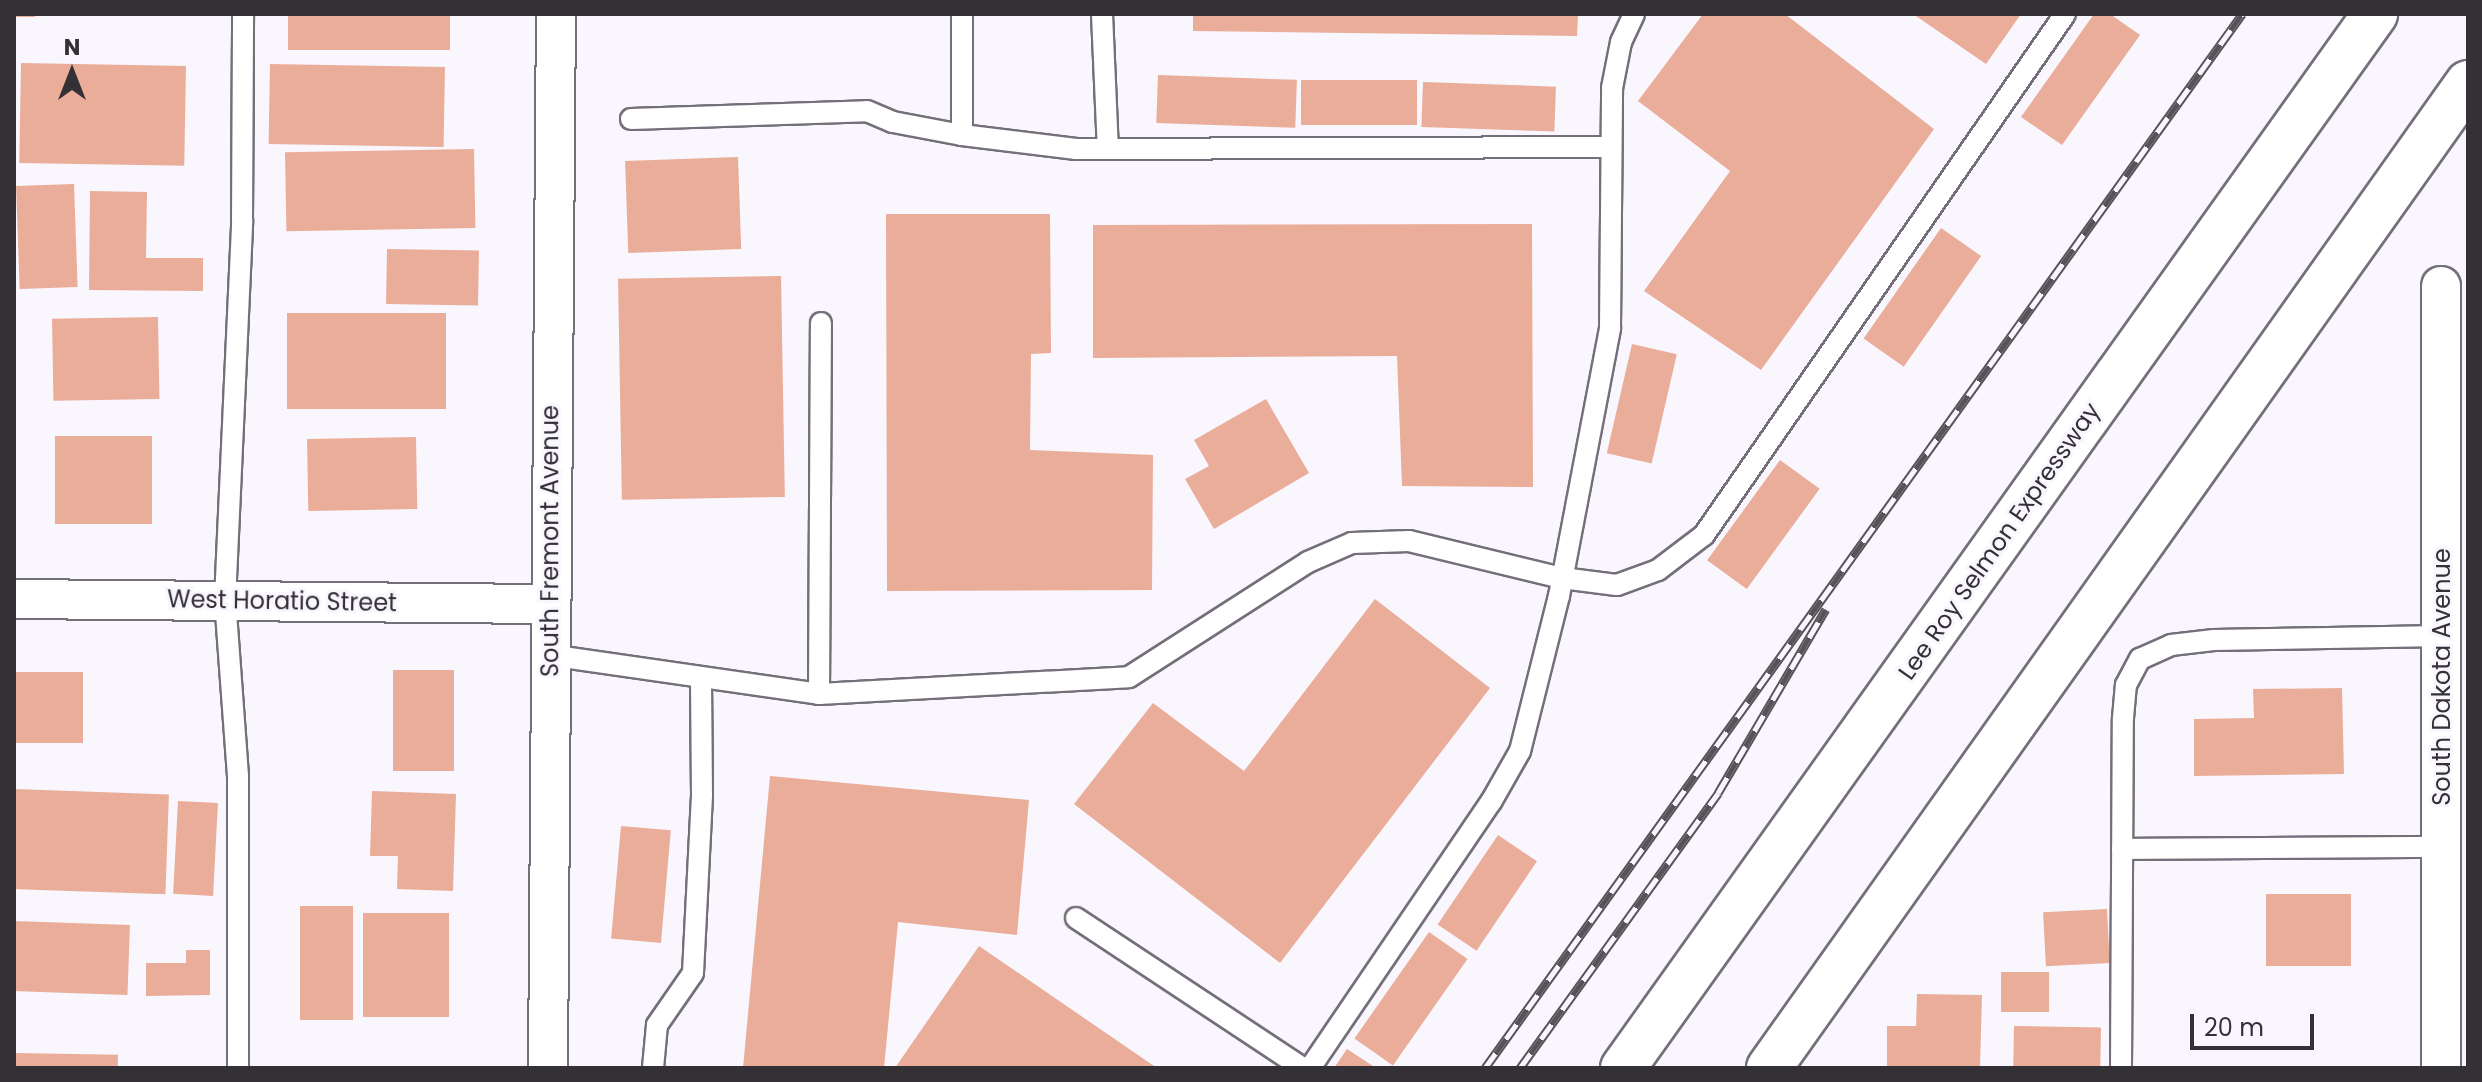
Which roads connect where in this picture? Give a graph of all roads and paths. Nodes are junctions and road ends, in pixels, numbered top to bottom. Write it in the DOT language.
graph roads {
  1 [pos="243,14"];
  2 [pos="556,14"];
  3 [pos="962,14"];
  4 [pos="1102,14"];
  5 [pos="1634,14"];
  6 [pos="2065,14"];
  7 [pos="2375,14"];
  8 [pos="2468,83"];
  9 [pos="631,119"];
  10 [pos="962,135"];
  11 [pos="1611,147"];
  12 [pos="1108,149"];
  13 [pos="2441,286"];
  14 [pos="821,323"];
  15 [pos="1562,578"];
  16 [pos="14,599"];
  17 [pos="225,601"];
  18 [pos="549,604"];
  19 [pos="2455,636"];
  20 [pos="549,655"];
  21 [pos="701,680"];
  22 [pos="819,694"];
  23 [pos="2442,847"];
  24 [pos="2122,849"];
  25 [pos="1076,918"];
  26 [pos="238,1068"];
  27 [pos="548,1068"];
  28 [pos="653,1068"];
  29 [pos="1303,1068"];
  30 [pos="1310,1068"];
  31 [pos="1623,1068"];
  32 [pos="1769,1068"];
  33 [pos="2121,1068"];
  34 [pos="2441,1068"];
  1 -- 17 [label="lane"];
  2 -- 18 [label="street, South Fremont Avenue"];
  3 -- 10 [label="lane"];
  4 -- 12 [label="lane"];
  5 -- 11 [label="lane"];
  6 -- 15 [label="lane"];
  7 -- 31 [label="highway, Lee Roy Selmon Expressway"];
  8 -- 32 [label="highway"];
  9 -- 10 [label="lane"];
  10 -- 12 [label="lane"];
  11 -- 12 [label="lane"];
  11 -- 15 [label="lane"];
  13 -- 19 [label="street, South Dakota Avenue"];
  14 -- 22 [label="lane"];
  15 -- 22 [label="lane"];
  15 -- 30 [label="lane"];
  16 -- 17 [label="street, West Horatio Street"];
  17 -- 18 [label="street, West Horatio Street"];
  17 -- 26 [label="lane"];
  18 -- 20 [label="street, South Fremont Avenue"];
  19 -- 23 [label="street, South Dakota Avenue"];
  19 -- 24 [label="lane"];
  20 -- 21 [label="lane"];
  20 -- 27 [label="street, South Fremont Avenue"];
  21 -- 22 [label="lane"];
  21 -- 28 [label="lane"];
  23 -- 24 [label="lane"];
  23 -- 34 [label="street, South Dakota Avenue"];
  24 -- 33 [label="lane"];
  25 -- 29 [label="lane"];
}
